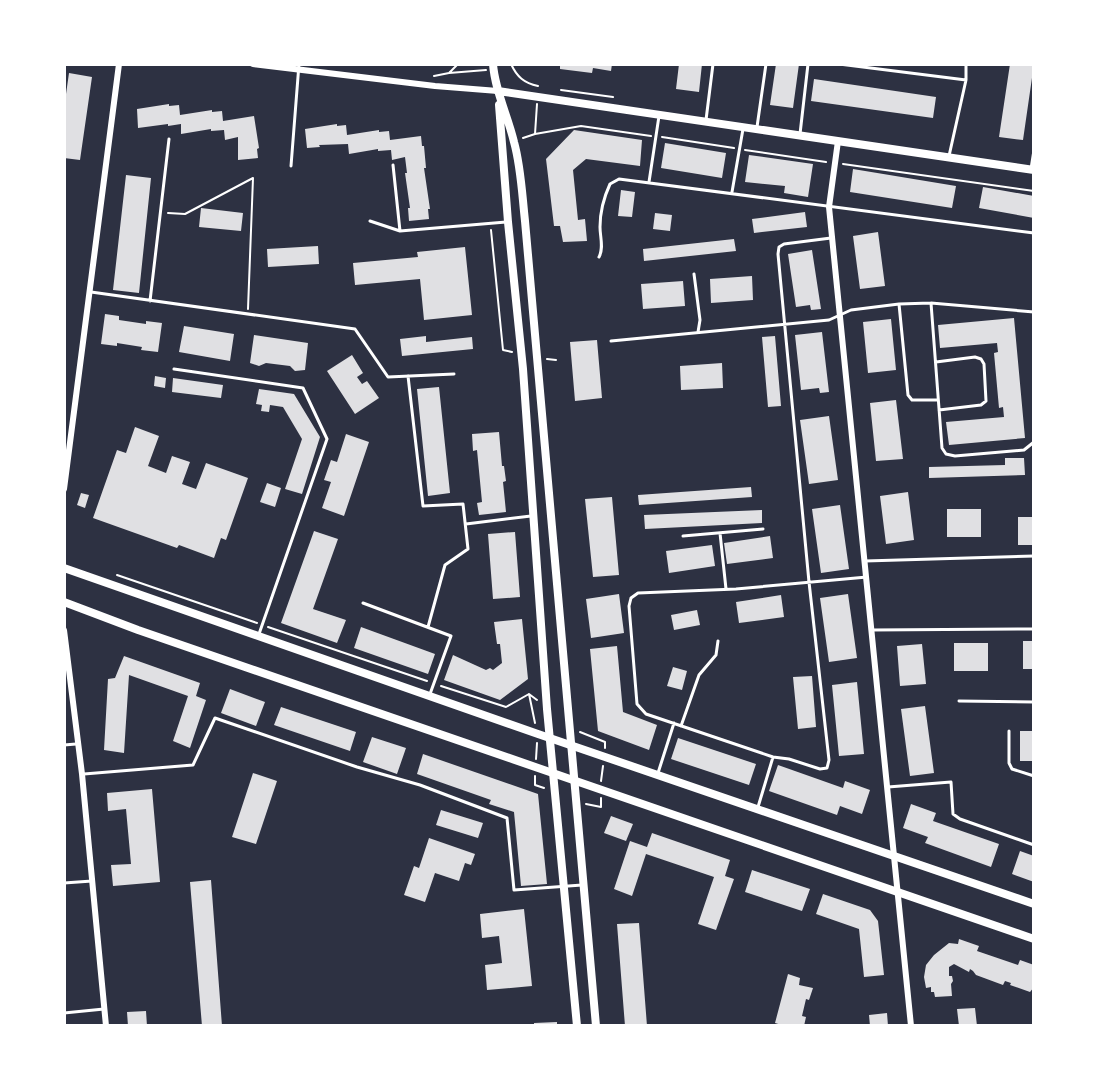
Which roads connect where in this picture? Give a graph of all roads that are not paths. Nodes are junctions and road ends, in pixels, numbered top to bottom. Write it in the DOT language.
graph roads {
  1 [pos="119,64"];
  2 [pos="253,64"];
  3 [pos="317,64"];
  4 [pos="713,64"];
  5 [pos="766,64"];
  6 [pos="808,64"];
  7 [pos="839,64"];
  8 [pos="966,64"];
  9 [pos="298,67"];
  10 [pos="494,67"];
  11 [pos="316,72"];
  12 [pos="966,80"];
  13 [pos="498,91"];
  14 [pos="659,115"];
  15 [pos="706,122"];
  16 [pos="743,127"];
  17 [pos="756,129"];
  18 [pos="800,135"];
  19 [pos="169,139"];
  20 [pos="838,141"];
  21 [pos="1034,150"];
  22 [pos="949,157"];
  23 [pos="393,165"];
  24 [pos="291,166"];
  25 [pos="1032,170"];
  26 [pos="650,182"];
  27 [pos="732,192"];
  28 [pos="830,207"];
  29 [pos="370,221"];
  30 [pos="508,222"];
  31 [pos="400,231"];
  32 [pos="1034,233"];
  33 [pos="832,238"];
  34 [pos="599,257"];
  35 [pos="694,274"];
  36 [pos="89,292"];
  37 [pos="150,301"];
  38 [pos="931,303"];
  39 [pos="899,304"];
  40 [pos="1034,312"];
  41 [pos="840,315"];
  42 [pos="784,324"];
  43 [pos="698,332"];
  44 [pos="611,340"];
  45 [pos="936,362"];
  46 [pos="174,369"];
  47 [pos="454,374"];
  48 [pos="408,376"];
  49 [pos="938,400"];
  50 [pos="939,410"];
  51 [pos="1034,442"];
  52 [pos="64,489"];
  53 [pos="533,516"];
  54 [pos="466,524"];
  55 [pos="763,529"];
  56 [pos="720,533"];
  57 [pos="683,536"];
  58 [pos="1034,556"];
  59 [pos="865,561"];
  60 [pos="64,568"];
  61 [pos="867,577"];
  62 [pos="809,582"];
  63 [pos="726,589"];
  64 [pos="64,602"];
  65 [pos="363,603"];
  66 [pos="428,627"];
  67 [pos="1034,629"];
  68 [pos="64,630"];
  69 [pos="872,630"];
  70 [pos="258,636"];
  71 [pos="718,641"];
  72 [pos="429,695"];
  73 [pos="959,701"];
  74 [pos="1034,702"];
  75 [pos="674,723"];
  76 [pos="681,726"];
  77 [pos="1009,731"];
  78 [pos="550,738"];
  79 [pos="78,744"];
  80 [pos="64,745"];
  81 [pos="571,745"];
  82 [pos="773,757"];
  83 [pos="554,773"];
  84 [pos="82,774"];
  85 [pos="657,774"];
  86 [pos="1034,776"];
  87 [pos="573,780"];
  88 [pos="888,787"];
  89 [pos="758,809"];
  90 [pos="1034,845"];
  91 [pos="895,856"];
  92 [pos="92,881"];
  93 [pos="64,883"];
  94 [pos="582,885"];
  95 [pos="564,886"];
  96 [pos="899,892"];
  97 [pos="1034,904"];
  98 [pos="1034,939"];
  99 [pos="104,1009"];
  100 [pos="64,1013"];
  101 [pos="106,1026"];
  102 [pos="577,1026"];
  103 [pos="596,1026"];
  104 [pos="911,1026"];
  1 -- 36 [label="street"];
  2 -- 9 [label="street"];
  3 -- 11 [label="lane"];
  4 -- 15 [label="lane"];
  5 -- 17 [label="lane"];
  6 -- 18 [label="lane"];
  7 -- 12 [label="lane"];
  8 -- 12 [label="lane"];
  9 -- 11 [label="street"];
  9 -- 24 [label="lane"];
  10 -- 13 [label="street"];
  11 -- 13 [label="street"];
  12 -- 22 [label="lane"];
  13 -- 14 [label="street"];
  13 -- 30 [label="street"];
  13 -- 81 [label="street"];
  14 -- 15 [label="street"];
  14 -- 26 [label="lane"];
  15 -- 16 [label="street"];
  16 -- 17 [label="street"];
  16 -- 27 [label="lane"];
  17 -- 18 [label="street"];
  18 -- 20 [label="street"];
  19 -- 37 [label="lane"];
  20 -- 22 [label="street"];
  20 -- 28 [label="street"];
  21 -- 25 [label="lane"];
  22 -- 25 [label="street"];
  23 -- 31 [label="lane"];
  26 -- 27 [label="lane"];
  26 -- 34 [label="lane"];
  27 -- 28 [label="lane"];
  28 -- 32 [label="lane"];
  28 -- 33 [label="street"];
  29 -- 31 [label="lane"];
  30 -- 31 [label="lane"];
  30 -- 53 [label="street"];
  33 -- 41 [label="street"];
  33 -- 42 [label="lane"];
  35 -- 43 [label="lane"];
  36 -- 37 [label="lane"];
  36 -- 52 [label="street"];
  37 -- 48 [label="lane"];
  38 -- 39 [label="lane"];
  38 -- 40 [label="lane"];
  38 -- 45 [label="lane"];
  39 -- 41 [label="lane"];
  39 -- 49 [label="lane"];
  41 -- 42 [label="lane"];
  41 -- 59 [label="street"];
  42 -- 43 [label="lane"];
  42 -- 62 [label="lane"];
  43 -- 44 [label="lane"];
  45 -- 49 [label="lane"];
  45 -- 50 [label="lane"];
  46 -- 70 [label="lane"];
  47 -- 48 [label="lane"];
  48 -- 54 [label="lane"];
  49 -- 50 [label="lane"];
  50 -- 51 [label="lane"];
  53 -- 54 [label="lane"];
  53 -- 78 [label="street"];
  54 -- 66 [label="lane"];
  55 -- 56 [label="lane"];
  56 -- 57 [label="lane"];
  56 -- 63 [label="lane"];
  58 -- 59 [label="lane"];
  59 -- 61 [label="street"];
  60 -- 70 [label="main road"];
  61 -- 62 [label="lane"];
  61 -- 69 [label="street"];
  62 -- 63 [label="lane"];
  62 -- 82 [label="lane"];
  63 -- 75 [label="lane"];
  64 -- 83 [label="main road"];
  65 -- 66 [label="lane"];
  66 -- 72 [label="lane"];
  67 -- 69 [label="lane"];
  68 -- 79 [label="street"];
  69 -- 88 [label="street"];
  70 -- 72 [label="main road"];
  71 -- 76 [label="lane"];
  72 -- 78 [label="main road"];
  73 -- 74 [label="lane"];
  75 -- 76 [label="lane"];
  75 -- 85 [label="lane"];
  76 -- 82 [label="lane"];
  77 -- 86 [label="lane"];
  78 -- 81 [label="main road"];
  78 -- 83 [label="street"];
  79 -- 80 [label="lane"];
  79 -- 84 [label="street"];
  81 -- 85 [label="main road"];
  81 -- 87 [label="street"];
  82 -- 89 [label="lane"];
  83 -- 87 [label="main road"];
  83 -- 95 [label="street"];
  84 -- 92 [label="street"];
  84 -- 95 [label="lane"];
  85 -- 89 [label="main road"];
  87 -- 94 [label="street"];
  87 -- 96 [label="main road"];
  88 -- 90 [label="lane"];
  88 -- 91 [label="street"];
  89 -- 91 [label="main road"];
  91 -- 96 [label="street"];
  91 -- 97 [label="main road"];
  92 -- 93 [label="lane"];
  92 -- 99 [label="street"];
  94 -- 95 [label="lane"];
  94 -- 103 [label="street"];
  95 -- 102 [label="street"];
  96 -- 98 [label="main road"];
  96 -- 104 [label="street"];
  99 -- 100 [label="lane"];
  99 -- 101 [label="street"];
}
